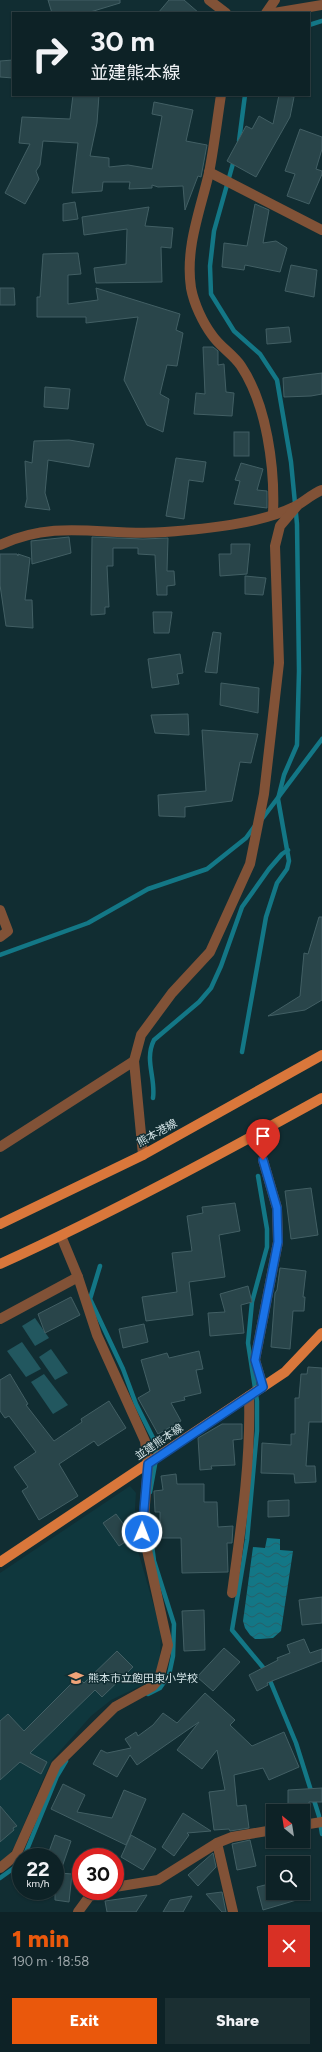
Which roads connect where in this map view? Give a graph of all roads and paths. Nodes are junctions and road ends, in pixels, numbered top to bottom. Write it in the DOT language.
graph roads {
  1 [pos="209,0"];
  2 [pos="275,0"];
  3 [pos="322,5"];
  4 [pos="225,12"];
  5 [pos="267,12"];
  6 [pos="280,12"];
  7 [pos="221,96"];
  8 [pos="209,172"];
  9 [pos="322,230"];
  10 [pos="322,490"];
  11 [pos="297,506"];
  12 [pos="273,514"];
  13 [pos="0,546"];
  14 [pos="0,910"];
  15 [pos="0,937"];
  16 [pos="322,1056"];
  17 [pos="134,1061"];
  18 [pos="322,1098"];
  19 [pos="0,1147"];
  20 [pos="143,1155"];
  21 [pos="263,1160"];
  22 [pos="0,1224"];
  23 [pos="61,1236"];
  24 [pos="0,1264"];
  25 [pos="78,1277"];
  26 [pos="0,1319"];
  27 [pos="322,1332"];
  28 [pos="262,1387"];
  29 [pos="250,1396"];
  30 [pos="148,1464"];
  31 [pos="0,1562"];
  32 [pos="232,1593"];
  33 [pos="322,1822"];
  34 [pos="310,1824"];
  35 [pos="266,1831"];
  36 [pos="217,1843"];
  37 [pos="0,1868"];
  38 [pos="124,1886"];
  39 [pos="87,1900"];
  40 [pos="78,1912"];
  41 [pos="233,1912"];
  1 -- 4 [label="street"];
  2 -- 5 [label="street"];
  3 -- 6 [label="street"];
  7 -- 8 [label="street"];
  8 -- 9 [label="street"];
  8 -- 12 [label="street"];
  10 -- 11 [label="street"];
  11 -- 12 [label="street"];
  11 -- 17 [label="street"];
  12 -- 13 [label="street"];
  14 -- 15 [label="street"];
  16 -- 20 [label="main road, 熊本港線"];
  17 -- 19 [label="street"];
  17 -- 20 [label="street"];
  18 -- 23 [label="main road"];
  20 -- 22 [label="main road, 熊本港線"];
  21 -- 28 [label="street"];
  23 -- 24 [label="main road"];
  23 -- 25 [label="street"];
  25 -- 26 [label="street"];
  25 -- 30 [label="street"];
  27 -- 28 [label="main road, 並建熊本線"];
  28 -- 29 [label="main road, 並建熊本線"];
  29 -- 30 [label="main road, 並建熊本線"];
  29 -- 32 [label="street"];
  30 -- 31 [label="main road, 並建熊本線"];
  30 -- 37 [label="street"];
  33 -- 34 [label="street"];
  35 -- 36 [label="street"];
  36 -- 38 [label="street"];
  36 -- 41 [label="street"];
  39 -- 40 [label="street"];
}
